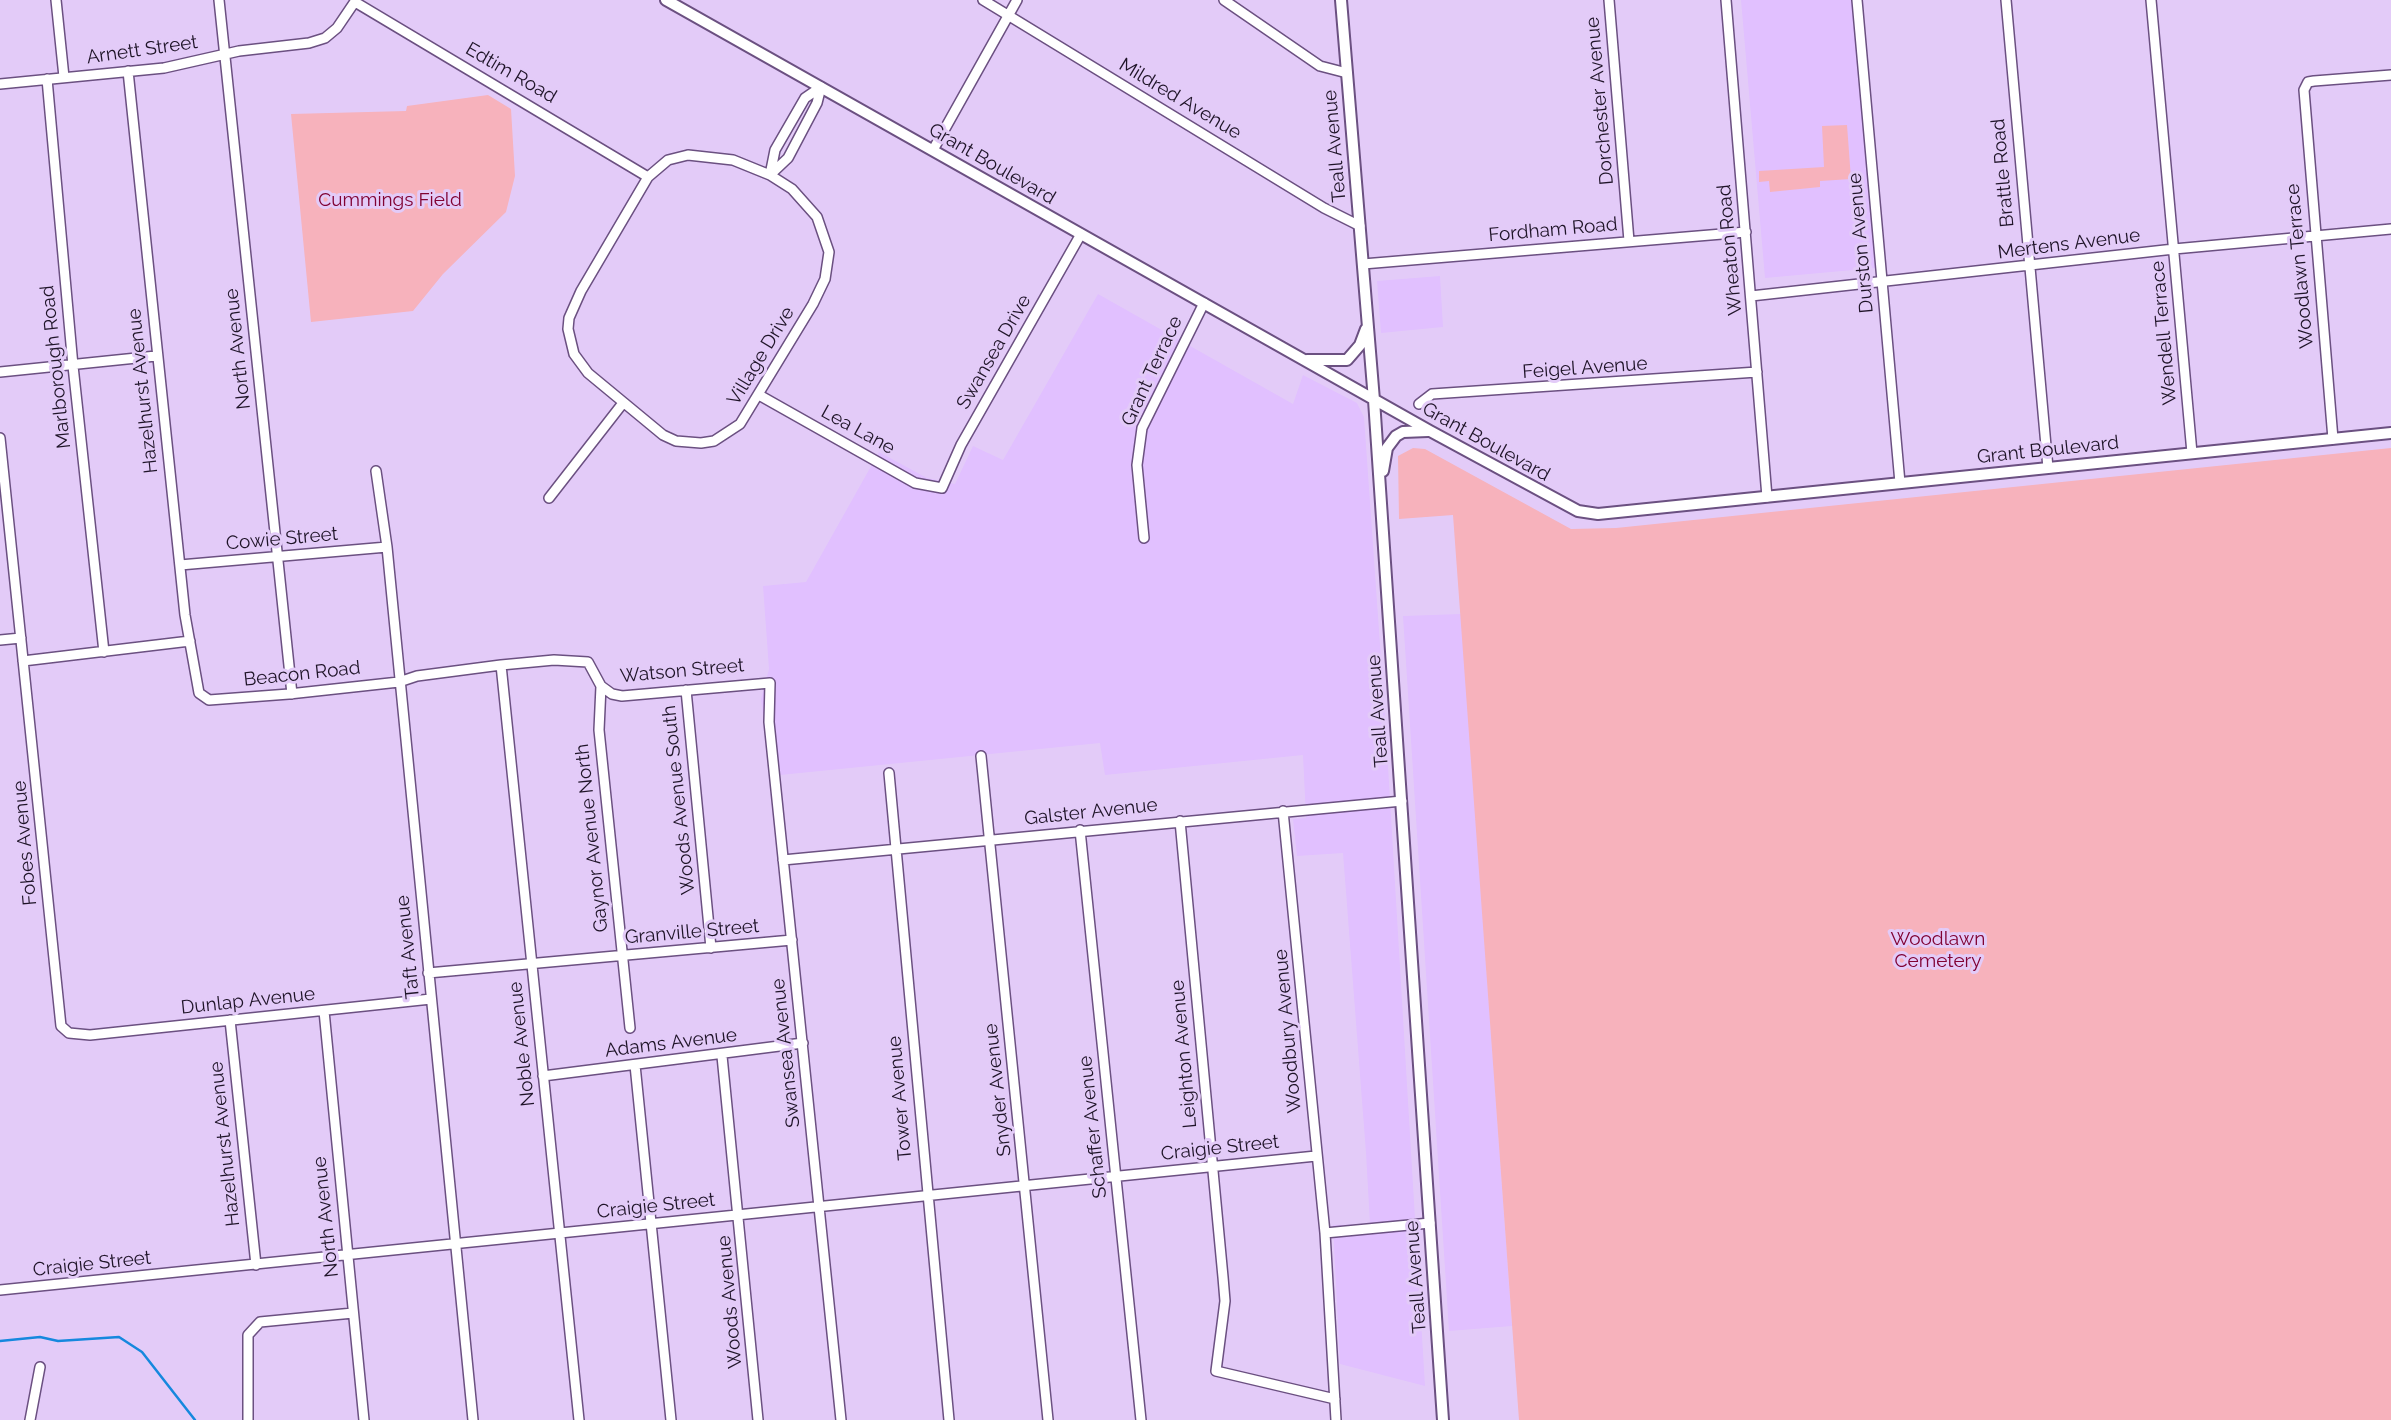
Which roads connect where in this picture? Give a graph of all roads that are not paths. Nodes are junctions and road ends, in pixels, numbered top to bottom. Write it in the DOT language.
graph roads {
  1 [pos="56,0"];
  2 [pos="219,0"];
  3 [pos="666,0"];
  4 [pos="983,0"];
  5 [pos="1017,0"];
  6 [pos="1224,0"];
  7 [pos="1341,0"];
  8 [pos="1609,0"];
  9 [pos="1726,0"];
  10 [pos="1857,0"];
  11 [pos="2006,0"];
  12 [pos="2151,0"];
  13 [pos="355,1"];
  14 [pos="1008,15"];
  15 [pos="225,55"];
  16 [pos="128,71"];
  17 [pos="1347,73"];
  18 [pos="2391,75"];
  19 [pos="64,77"];
  20 [pos="47,79"];
  21 [pos="0,84"];
  22 [pos="821,87"];
  23 [pos="933,150"];
  24 [pos="770,175"];
  25 [pos="648,177"];
  26 [pos="1360,226"];
  27 [pos="2391,229"];
  28 [pos="1746,232"];
  29 [pos="1081,234"];
  30 [pos="2315,235"];
  31 [pos="1629,241"];
  32 [pos="2174,249"];
  33 [pos="1363,264"];
  34 [pos="2029,267"];
  35 [pos="1882,282"];
  36 [pos="1751,296"];
  37 [pos="1205,303"];
  38 [pos="1367,326"];
  39 [pos="156,356"];
  40 [pos="1304,360"];
  41 [pos="73,366"];
  42 [pos="0,372"];
  43 [pos="1757,372"];
  44 [pos="759,395"];
  45 [pos="1374,400"];
  46 [pos="623,403"];
  47 [pos="1419,404"];
  48 [pos="1430,432"];
  49 [pos="2391,433"];
  50 [pos="0,438"];
  51 [pos="2333,439"];
  52 [pos="2192,453"];
  53 [pos="2048,468"];
  54 [pos="376,471"];
  55 [pos="1900,483"];
  56 [pos="1380,484"];
  57 [pos="942,488"];
  58 [pos="1767,497"];
  59 [pos="549,498"];
  60 [pos="1144,538"];
  61 [pos="387,547"];
  62 [pos="277,556"];
  63 [pos="180,565"];
  64 [pos="21,638"];
  65 [pos="0,640"];
  66 [pos="190,641"];
  67 [pos="104,652"];
  68 [pos="23,660"];
  69 [pos="500,665"];
  70 [pos="399,682"];
  71 [pos="769,683"];
  72 [pos="601,686"];
  73 [pos="686,690"];
  74 [pos="292,694"];
  75 [pos="209,700"];
  76 [pos="981,756"];
  77 [pos="888,773"];
  78 [pos="1402,802"];
  79 [pos="1283,811"];
  80 [pos="1180,821"];
  81 [pos="1080,830"];
  82 [pos="989,840"];
  83 [pos="894,851"];
  84 [pos="783,860"];
  85 [pos="792,940"];
  86 [pos="711,948"];
  87 [pos="622,956"];
  88 [pos="532,964"];
  89 [pos="428,973"];
  90 [pos="431,999"];
  91 [pos="324,1011"];
  92 [pos="230,1020"];
  93 [pos="630,1028"];
  94 [pos="69,1033"];
  95 [pos="803,1043"];
  96 [pos="722,1056"];
  97 [pos="635,1065"];
  98 [pos="543,1076"];
  99 [pos="1316,1156"];
  100 [pos="1213,1165"];
  101 [pos="1116,1176"];
  102 [pos="1025,1187"];
  103 [pos="927,1196"];
  104 [pos="820,1206"];
  105 [pos="739,1215"];
  106 [pos="1430,1223"];
  107 [pos="652,1224"];
  108 [pos="1325,1233"];
  109 [pos="558,1234"];
  110 [pos="455,1245"];
  111 [pos="346,1257"];
  112 [pos="256,1265"];
  113 [pos="0,1281"];
  114 [pos="0,1290"];
  115 [pos="353,1313"];
  116 [pos="40,1367"];
  117 [pos="1335,1399"];
  118 [pos="30,1420"];
  119 [pos="248,1420"];
  120 [pos="365,1420"];
  121 [pos="473,1420"];
  122 [pos="579,1420"];
  123 [pos="671,1420"];
  124 [pos="758,1420"];
  125 [pos="841,1420"];
  126 [pos="949,1420"];
  127 [pos="1048,1420"];
  128 [pos="1140,1420"];
  129 [pos="1336,1420"];
  130 [pos="1443,1420"];
  1 -- 19 [label="street"];
  2 -- 15 [label="street, North Avenue"];
  3 -- 22 [label="street, Grant Boulevard"];
  4 -- 14 [label="street, Mildred Avenue"];
  5 -- 14 [label="street"];
  6 -- 17 [label="street"];
  7 -- 17 [label="street, Teall Avenue"];
  8 -- 31 [label="street, Dorchester Avenue"];
  9 -- 28 [label="street, Wheaton Road"];
  10 -- 35 [label="street, Durston Avenue"];
  11 -- 34 [label="street, Brattle Road"];
  12 -- 32 [label="street, Wendell Terrace"];
  13 -- 15 [label="street, Arnett Street"];
  13 -- 25 [label="street, Edtim Road"];
  14 -- 23 [label="street"];
  14 -- 26 [label="street, Mildred Avenue"];
  15 -- 16 [label="street, Arnett Street"];
  15 -- 62 [label="street, North Avenue"];
  16 -- 19 [label="street, Arnett Street"];
  16 -- 39 [label="street, Hazelhurst Avenue"];
  17 -- 26 [label="street, Teall Avenue"];
  18 -- 30 [label="street, Woodlawn Terrace"];
  19 -- 20 [label="street, Arnett Street"];
  20 -- 21 [label="street"];
  20 -- 41 [label="street, Marlborough Road"];
  22 -- 23 [label="street, Grant Boulevard"];
  22 -- 24 [label="street"];
  22 -- 24 [label="street"];
  23 -- 29 [label="street, Grant Boulevard"];
  24 -- 25 [label="street, Village Drive"];
  24 -- 44 [label="street, Village Drive"];
  25 -- 46 [label="street, Village Drive"];
  26 -- 33 [label="street, Teall Avenue"];
  27 -- 30 [label="street, Mertens Avenue"];
  28 -- 31 [label="street, Fordham Road"];
  28 -- 36 [label="street, Wheaton Road"];
  29 -- 37 [label="street, Grant Boulevard"];
  29 -- 57 [label="street, Swansea Drive"];
  30 -- 32 [label="street, Mertens Avenue"];
  30 -- 51 [label="street, Woodlawn Terrace"];
  31 -- 33 [label="street, Fordham Road"];
  32 -- 34 [label="street, Mertens Avenue"];
  32 -- 52 [label="street, Wendell Terrace"];
  33 -- 38 [label="street, Teall Avenue"];
  34 -- 35 [label="street, Mertens Avenue"];
  34 -- 53 [label="street, Brattle Road"];
  35 -- 36 [label="street, Mertens Avenue"];
  35 -- 55 [label="street, Durston Avenue"];
  36 -- 43 [label="street, Wheaton Road"];
  37 -- 40 [label="street, Grant Boulevard"];
  37 -- 60 [label="street, Grant Terrace"];
  38 -- 40 [label="street"];
  38 -- 45 [label="street, Teall Avenue"];
  39 -- 41 [label="street"];
  39 -- 63 [label="street, Hazelhurst Avenue"];
  40 -- 45 [label="street, Grant Boulevard"];
  41 -- 42 [label="street"];
  41 -- 67 [label="street, Marlborough Road"];
  43 -- 47 [label="street, Feigel Avenue"];
  43 -- 58 [label="street, Wheaton Road"];
  44 -- 46 [label="street, Village Drive"];
  44 -- 57 [label="street, Lea Lane"];
  45 -- 48 [label="street, Grant Boulevard"];
  45 -- 56 [label="street, Teall Avenue"];
  46 -- 59 [label="street"];
  48 -- 56 [label="street"];
  48 -- 58 [label="street, Grant Boulevard"];
  49 -- 51 [label="street, Grant Boulevard"];
  50 -- 64 [label="street, Fobes Avenue"];
  51 -- 52 [label="street, Grant Boulevard"];
  52 -- 53 [label="street, Grant Boulevard"];
  53 -- 55 [label="street, Grant Boulevard"];
  54 -- 61 [label="street, Taft Avenue"];
  55 -- 58 [label="street, Grant Boulevard"];
  56 -- 78 [label="street, Teall Avenue"];
  61 -- 62 [label="street, Cowie Street"];
  61 -- 70 [label="street, Taft Avenue"];
  62 -- 63 [label="street, Cowie Street"];
  62 -- 74 [label="street, North Avenue"];
  63 -- 66 [label="street, Hazelhurst Avenue"];
  64 -- 65 [label="street"];
  64 -- 68 [label="street, Fobes Avenue"];
  66 -- 67 [label="street"];
  66 -- 75 [label="street, Hazelhurst Avenue"];
  67 -- 68 [label="street"];
  68 -- 94 [label="street, Fobes Avenue"];
  69 -- 70 [label="street, Beacon Road"];
  69 -- 72 [label="street, Beacon Road"];
  69 -- 88 [label="street, Noble Avenue"];
  70 -- 74 [label="street, Beacon Road"];
  70 -- 89 [label="street, Taft Avenue"];
  71 -- 73 [label="street, Watson Street"];
  71 -- 84 [label="street, Swansea Avenue"];
  72 -- 73 [label="street, Watson Street"];
  72 -- 87 [label="street, Gaynor Avenue North"];
  73 -- 86 [label="street, Woods Avenue South"];
  74 -- 75 [label="street, Beacon Road"];
  76 -- 82 [label="street, Snyder Avenue"];
  77 -- 83 [label="street, Tower Avenue"];
  78 -- 79 [label="street, Galster Avenue"];
  78 -- 106 [label="street, Teall Avenue"];
  79 -- 80 [label="street, Galster Avenue"];
  79 -- 99 [label="street, Woodbury Avenue"];
  80 -- 81 [label="street, Galster Avenue"];
  80 -- 100 [label="street, Leighton Avenue"];
  81 -- 82 [label="street, Galster Avenue"];
  81 -- 101 [label="street, Schaffer Avenue"];
  82 -- 83 [label="street, Galster Avenue"];
  82 -- 102 [label="street, Snyder Avenue"];
  83 -- 84 [label="street, Galster Avenue"];
  83 -- 103 [label="street, Tower Avenue"];
  84 -- 85 [label="street, Swansea Avenue"];
  85 -- 86 [label="street, Granville Street"];
  85 -- 95 [label="street, Swansea Avenue"];
  86 -- 87 [label="street, Granville Street"];
  87 -- 88 [label="street, Granville Street"];
  87 -- 93 [label="street, Gaynor Avenue North"];
  88 -- 89 [label="street, Granville Street"];
  88 -- 98 [label="street, Noble Avenue"];
  89 -- 90 [label="street, Taft Avenue"];
  90 -- 91 [label="street, Dunlap Avenue"];
  90 -- 110 [label="street, Taft Avenue"];
  91 -- 92 [label="street, Dunlap Avenue"];
  91 -- 111 [label="street, North Avenue"];
  92 -- 94 [label="street, Dunlap Avenue"];
  92 -- 112 [label="street, Hazelhurst Avenue"];
  95 -- 96 [label="street, Adams Avenue"];
  95 -- 104 [label="street, Swansea Avenue"];
  96 -- 97 [label="street, Adams Avenue"];
  96 -- 105 [label="street, Woods Avenue"];
  97 -- 98 [label="street, Adams Avenue"];
  97 -- 107 [label="street"];
  98 -- 109 [label="street, Noble Avenue"];
  99 -- 100 [label="street, Craigie Street"];
  99 -- 108 [label="street, Woodbury Avenue"];
  100 -- 101 [label="street, Craigie Street"];
  100 -- 117 [label="street, Leighton Avenue"];
  101 -- 102 [label="street, Craigie Street"];
  101 -- 128 [label="street, Schaffer Avenue"];
  102 -- 103 [label="street, Craigie Street"];
  102 -- 127 [label="street, Snyder Avenue"];
  103 -- 104 [label="street, Craigie Street"];
  103 -- 126 [label="street, Tower Avenue"];
  104 -- 105 [label="street, Craigie Street"];
  104 -- 125 [label="street, Swansea Avenue"];
  105 -- 107 [label="street, Craigie Street"];
  105 -- 124 [label="street, Woods Avenue"];
  106 -- 108 [label="street"];
  106 -- 130 [label="street, Teall Avenue"];
  107 -- 109 [label="street, Craigie Street"];
  107 -- 123 [label="street"];
  108 -- 117 [label="street, Woodbury Avenue"];
  109 -- 110 [label="street, Craigie Street"];
  109 -- 122 [label="street, Noble Avenue"];
  110 -- 111 [label="street, Craigie Street"];
  110 -- 121 [label="street, Taft Avenue"];
  111 -- 112 [label="street, Craigie Street"];
  111 -- 115 [label="street, North Avenue"];
  112 -- 114 [label="street, Craigie Street"];
  113 -- 114 [label="street"];
  115 -- 119 [label="street"];
  115 -- 120 [label="street, North Avenue"];
  116 -- 118 [label="street"];
  117 -- 129 [label="street, Woodbury Avenue"];
}
